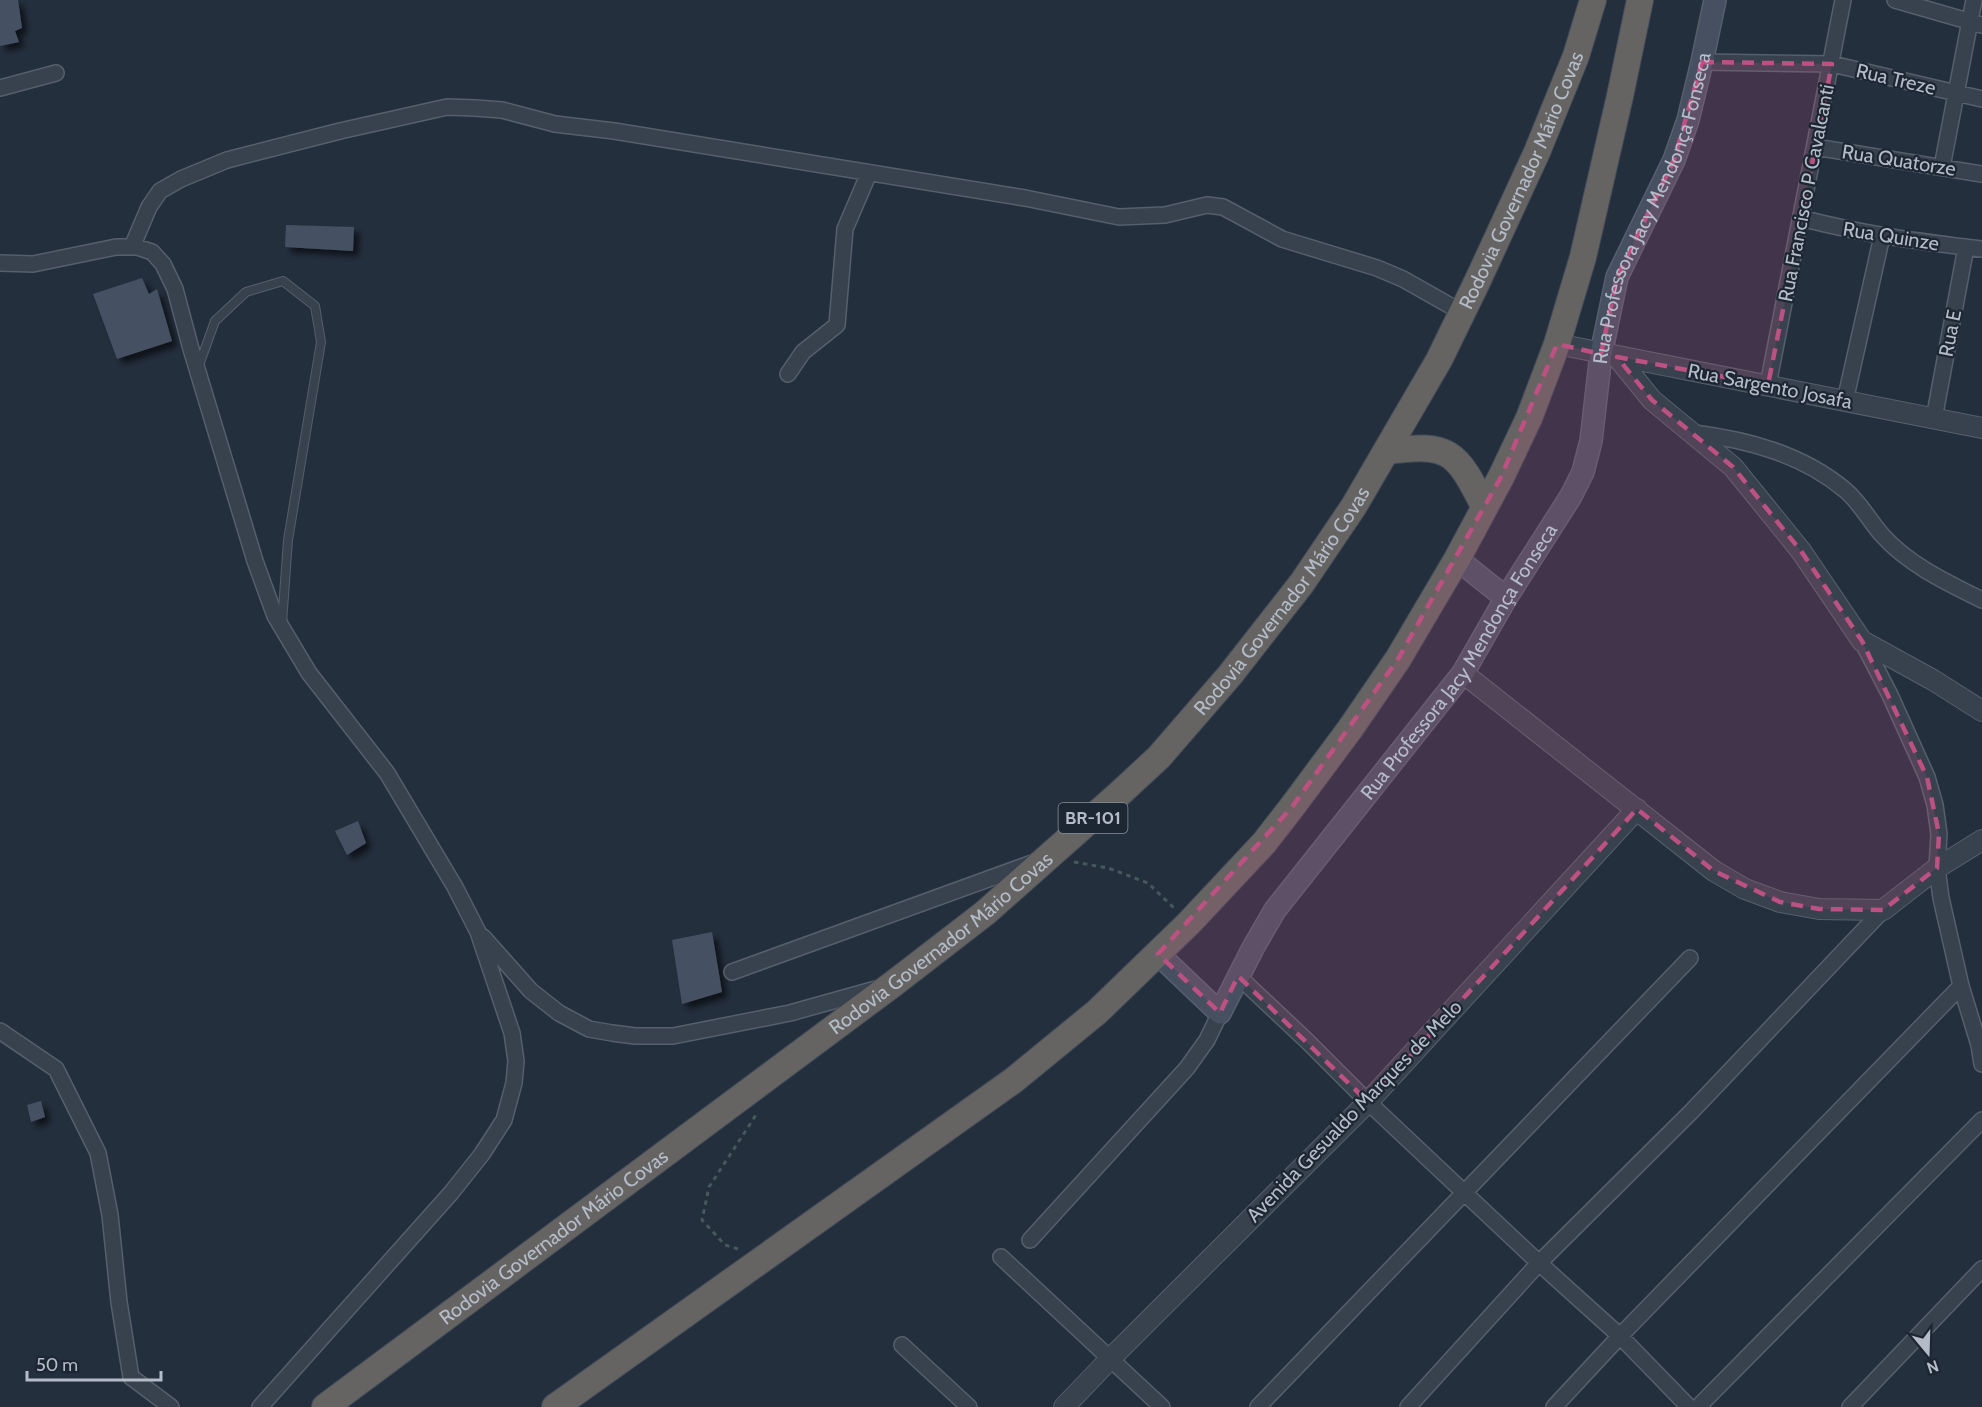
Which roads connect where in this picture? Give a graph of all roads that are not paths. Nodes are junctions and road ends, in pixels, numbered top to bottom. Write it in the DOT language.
graph roads {
  1 [pos="1593,0"];
  2 [pos="1640,0"];
  3 [pos="1714,0"];
  4 [pos="1844,0"];
  5 [pos="1895,0"];
  6 [pos="1974,0"];
  7 [pos="1976,23"];
  8 [pos="1702,62"];
  9 [pos="1832,64"];
  10 [pos="56,73"];
  11 [pos="0,88"];
  12 [pos="1955,93"];
  13 [pos="1982,99"];
  14 [pos="1815,147"];
  15 [pos="1942,167"];
  16 [pos="869,173"];
  17 [pos="1982,174"];
  18 [pos="1801,218"];
  19 [pos="1882,236"];
  20 [pos="132,247"];
  21 [pos="1966,247"];
  22 [pos="1982,249"];
  23 [pos="0,263"];
  24 [pos="1462,313"];
  25 [pos="1557,344"];
  26 [pos="1609,356"];
  27 [pos="197,370"];
  28 [pos="788,374"];
  29 [pos="1768,385"];
  30 [pos="1845,401"];
  31 [pos="1934,419"];
  32 [pos="1982,428"];
  33 [pos="1694,433"];
  34 [pos="1387,451"];
  35 [pos="1484,506"];
  36 [pos="1456,560"];
  37 [pos="1506,598"];
  38 [pos="1982,600"];
  39 [pos="281,627"];
  40 [pos="1862,641"];
  41 [pos="1463,673"];
  42 [pos="1982,711"];
  43 [pos="1637,809"];
  44 [pos="1982,840"];
  45 [pos="1049,857"];
  46 [pos="1936,868"];
  47 [pos="1882,910"];
  48 [pos="478,932"];
  49 [pos="1158,954"];
  50 [pos="1690,958"];
  51 [pos="732,972"];
  52 [pos="1238,976"];
  53 [pos="894,984"];
  54 [pos="1961,986"];
  55 [pos="1220,1013"];
  56 [pos="0,1031"];
  57 [pos="1982,1064"];
  58 [pos="1368,1102"];
  59 [pos="1982,1120"];
  60 [pos="1464,1193"];
  61 [pos="1030,1240"];
  62 [pos="1001,1257"];
  63 [pos="1539,1263"];
  64 [pos="1982,1269"];
  65 [pos="1620,1336"];
  66 [pos="902,1345"];
  67 [pos="1110,1359"];
  68 [pos="171,1407"];
  69 [pos="260,1407"];
  70 [pos="325,1407"];
  71 [pos="555,1407"];
  72 [pos="969,1407"];
  73 [pos="1064,1407"];
  74 [pos="1162,1407"];
  75 [pos="1258,1407"];
  76 [pos="1408,1407"];
  77 [pos="1554,1407"];
  78 [pos="1689,1407"];
  79 [pos="1698,1407"];
  80 [pos="1850,1407"];
  1 -- 24 [label="highway, Rodovia Governador Mário Covas / BR-101"];
  2 -- 25 [label="highway"];
  3 -- 8 [label="main road, Rua Professora Jacy Mendonça Fonseca"];
  4 -- 9 [label="street, Rua Francisco P Cavalcanti"];
  5 -- 7 [label="street"];
  6 -- 7 [label="street"];
  7 -- 12 [label="street"];
  8 -- 9 [label="street, Rua Treze"];
  8 -- 26 [label="main road, Rua Professora Jacy Mendonça Fonseca"];
  9 -- 12 [label="street, Rua Treze"];
  9 -- 14 [label="street, Rua Francisco P Cavalcanti"];
  10 -- 11 [label="street"];
  12 -- 13 [label="street, Rua Treze"];
  12 -- 15 [label="street"];
  14 -- 15 [label="street, Rua Quatorze"];
  14 -- 18 [label="street, Rua Francisco P Cavalcanti"];
  15 -- 17 [label="street, Rua Quatorze"];
  16 -- 20 [label="street"];
  16 -- 24 [label="street"];
  16 -- 28 [label="street"];
  18 -- 19 [label="street, Rua Quinze"];
  18 -- 29 [label="street, Rua Francisco P Cavalcanti"];
  19 -- 21 [label="street, Rua Quinze"];
  19 -- 30 [label="street"];
  20 -- 23 [label="street"];
  20 -- 27 [label="street"];
  21 -- 22 [label="street, Rua Quinze"];
  21 -- 31 [label="street, Rua E"];
  24 -- 34 [label="highway, Rodovia Governador Mário Covas / BR-101"];
  25 -- 26 [label="street, Rua Sargento Josafa"];
  25 -- 35 [label="highway"];
  26 -- 29 [label="street, Rua Sargento Josafa"];
  26 -- 33 [label="street"];
  26 -- 37 [label="main road, Rua Professora Jacy Mendonça Fonseca"];
  27 -- 39 [label="street"];
  27 -- 39 [label="lane"];
  29 -- 30 [label="street, Rua Sargento Josafa"];
  30 -- 31 [label="street, Rua Sargento Josafa"];
  31 -- 32 [label="street, Rua Sargento Josafa"];
  33 -- 38 [label="street"];
  33 -- 40 [label="street"];
  34 -- 35 [label="highway"];
  34 -- 45 [label="highway, Rodovia Governador Mário Covas / BR-101"];
  35 -- 36 [label="highway"];
  36 -- 37 [label="main road"];
  36 -- 49 [label="highway"];
  37 -- 41 [label="main road, Rua Professora Jacy Mendonça Fonseca"];
  39 -- 48 [label="street"];
  40 -- 42 [label="street"];
  40 -- 46 [label="street"];
  41 -- 43 [label="street"];
  41 -- 52 [label="main road, Rua Professora Jacy Mendonça Fonseca"];
  43 -- 47 [label="street"];
  43 -- 58 [label="street, Avenida Gesualdo Marques de Melo"];
  44 -- 46 [label="street"];
  45 -- 51 [label="street"];
  45 -- 53 [label="highway, Rodovia Governador Mário Covas / BR-101"];
  46 -- 47 [label="street"];
  46 -- 54 [label="street"];
  47 -- 63 [label="street"];
  48 -- 53 [label="street"];
  48 -- 69 [label="street"];
  49 -- 55 [label="main road"];
  49 -- 71 [label="highway"];
  50 -- 60 [label="street"];
  52 -- 55 [label="main road, Rua Professora Jacy Mendonça Fonseca"];
  52 -- 58 [label="street"];
  53 -- 70 [label="highway, Rodovia Governador Mário Covas / BR-101"];
  54 -- 57 [label="street"];
  54 -- 65 [label="street"];
  55 -- 61 [label="street, Rua Professora Jacy Mendonça Fonseca"];
  56 -- 68 [label="street"];
  58 -- 60 [label="street"];
  58 -- 67 [label="street, Avenida Gesualdo Marques de Melo"];
  59 -- 79 [label="street"];
  60 -- 63 [label="street"];
  60 -- 75 [label="street"];
  62 -- 67 [label="street"];
  63 -- 65 [label="street"];
  63 -- 76 [label="street"];
  64 -- 80 [label="street"];
  65 -- 77 [label="street"];
  65 -- 78 [label="street"];
  66 -- 72 [label="street"];
  67 -- 73 [label="street, Avenida Gesualdo Marques de Melo"];
  67 -- 74 [label="street"];
}
